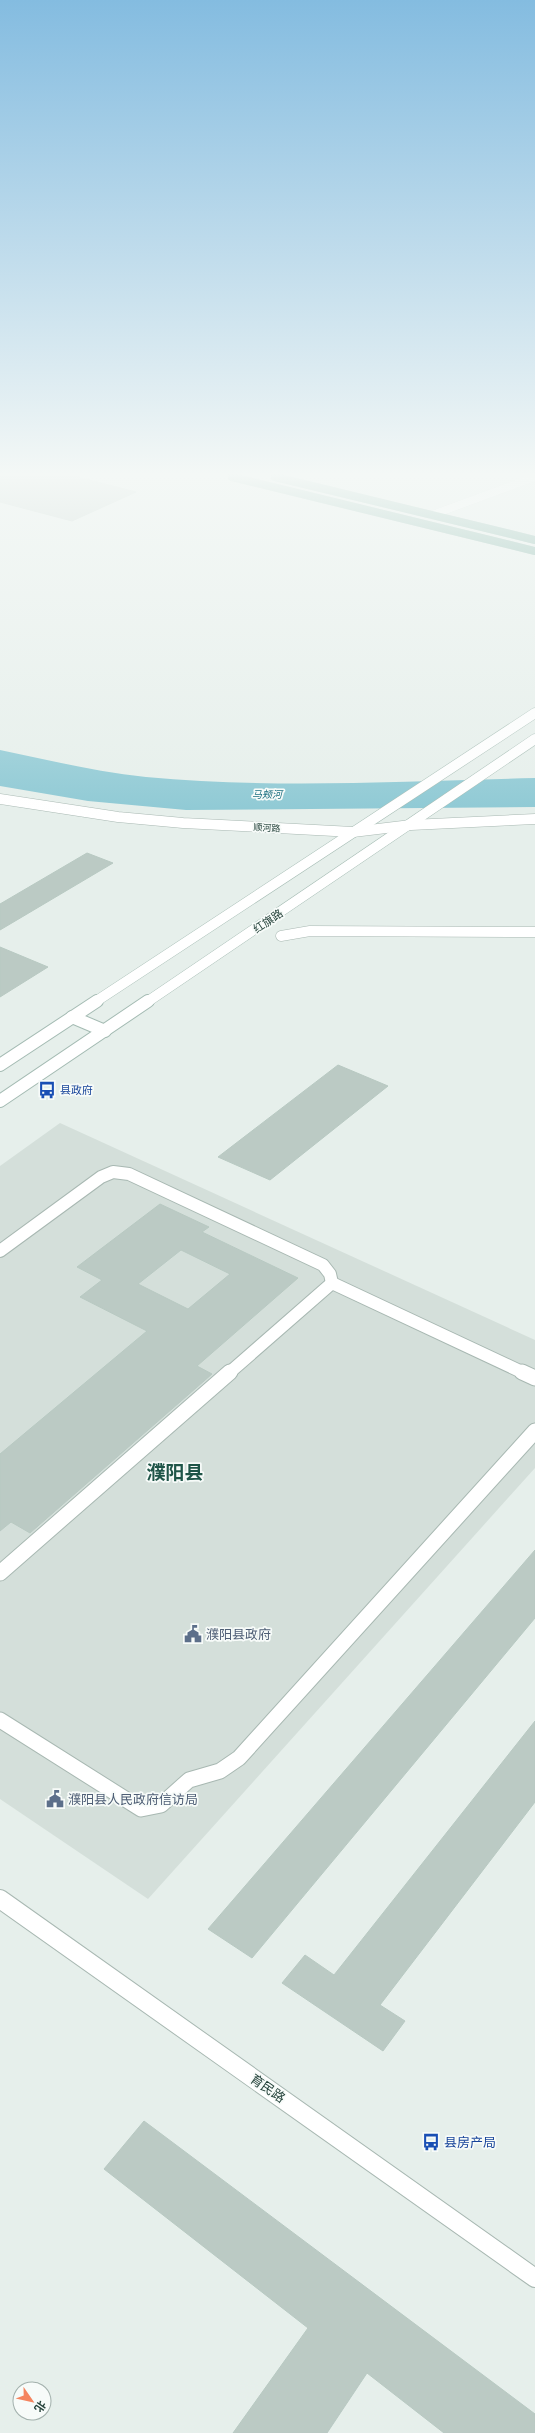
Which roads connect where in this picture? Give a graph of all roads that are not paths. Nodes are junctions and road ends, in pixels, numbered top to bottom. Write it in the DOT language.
graph roads {
  1 [pos="535,713"];
  2 [pos="535,739"];
  3 [pos="0,799"];
  4 [pos="535,819"];
  5 [pos="411,825"];
  6 [pos="353,832"];
  7 [pos="535,932"];
  8 [pos="281,936"];
  9 [pos="72,1018"];
  10 [pos="105,1031"];
  11 [pos="0,1065"];
  12 [pos="0,1101"];
  13 [pos="0,1251"];
  14 [pos="332,1283"];
  15 [pos="535,1378"];
  16 [pos="535,1431"];
  17 [pos="0,1573"];
  18 [pos="0,1720"];
  19 [pos="0,1898"];
  20 [pos="535,2278"];
  1 -- 6 [label="main road"];
  2 -- 5 [label="main road, 红旗路"];
  3 -- 6 [label="main road, 顺河路"];
  4 -- 5 [label="main road, 顺河路"];
  5 -- 6 [label="main road, 顺河路"];
  5 -- 10 [label="main road, 红旗路"];
  6 -- 9 [label="main road"];
  7 -- 8 [label="main road"];
  9 -- 10 [label="main road"];
  9 -- 11 [label="main road"];
  10 -- 12 [label="main road, 红旗路"];
  13 -- 14 [label="main road"];
  14 -- 15 [label="main road"];
  14 -- 17 [label="main road"];
  16 -- 18 [label="main road"];
  19 -- 20 [label="main road, 育民路"];
}
